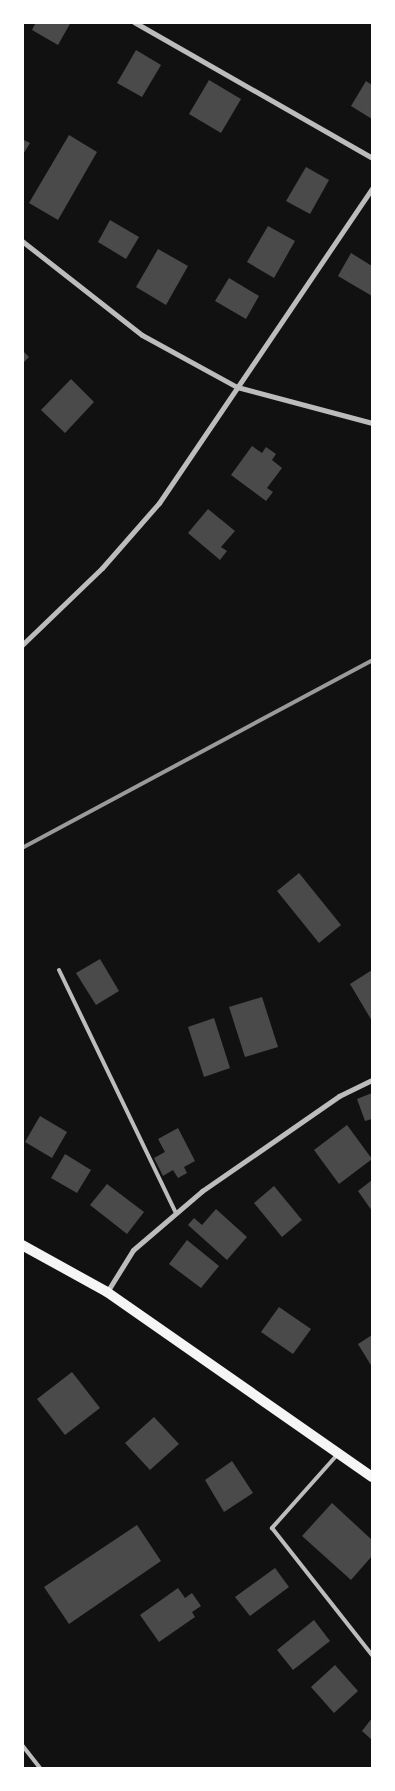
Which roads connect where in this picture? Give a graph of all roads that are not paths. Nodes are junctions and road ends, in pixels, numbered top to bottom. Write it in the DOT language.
graph roads {
  1 [pos="134,22"];
  2 [pos="372,158"];
  3 [pos="372,188"];
  4 [pos="22,241"];
  5 [pos="237,387"];
  6 [pos="372,422"];
  7 [pos="22,645"];
  8 [pos="59,970"];
  9 [pos="372,1080"];
  10 [pos="176,1213"];
  11 [pos="22,1245"];
  12 [pos="107,1292"];
  13 [pos="338,1453"];
  14 [pos="372,1476"];
  15 [pos="372,1656"];
  16 [pos="22,1745"];
  17 [pos="40,1768"];
  1 -- 2 [label="street"];
  3 -- 5 [label="street"];
  4 -- 5 [label="street"];
  5 -- 6 [label="street"];
  5 -- 7 [label="street"];
  8 -- 10 [label="lane"];
  9 -- 10 [label="street"];
  10 -- 12 [label="street"];
  11 -- 12 [label="main road"];
  12 -- 13 [label="main road"];
  13 -- 14 [label="main road"];
  13 -- 15 [label="lane"];
  16 -- 17 [label="lane"];
}
